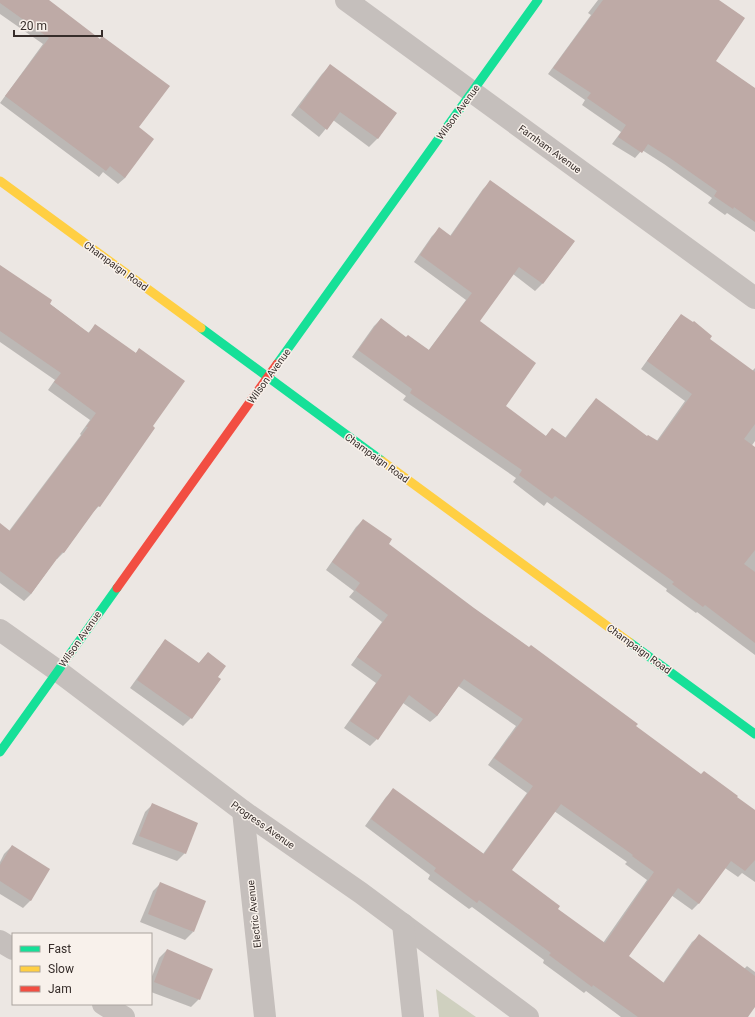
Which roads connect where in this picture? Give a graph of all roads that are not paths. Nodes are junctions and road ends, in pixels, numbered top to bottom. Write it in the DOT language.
graph roads {
  1 [pos="346,0"];
  2 [pos="538,0"];
  3 [pos="472,92"];
  4 [pos="0,181"];
  5 [pos="755,298"];
  6 [pos="268,377"];
  7 [pos="0,630"];
  8 [pos="58,671"];
  9 [pos="755,734"];
  10 [pos="0,752"];
  11 [pos="244,812"];
  12 [pos="403,924"];
  13 [pos="0,941"];
  14 [pos="12,948"];
  15 [pos="104,1005"];
  16 [pos="124,1017"];
  17 [pos="265,1017"];
  18 [pos="413,1017"];
  19 [pos="528,1017"];
  1 -- 3 [label="street, Farnham Avenue"];
  2 -- 3 [label="street, Wilson Avenue"];
  3 -- 5 [label="street, Farnham Avenue"];
  3 -- 6 [label="street, Wilson Avenue"];
  4 -- 6 [label="street, Champaign Road"];
  6 -- 8 [label="street, Wilson Avenue"];
  6 -- 9 [label="street, Champaign Road"];
  7 -- 8 [label="street, Progress Avenue"];
  8 -- 10 [label="street, Wilson Avenue"];
  8 -- 11 [label="street, Progress Avenue"];
  11 -- 12 [label="street, Progress Avenue"];
  11 -- 17 [label="street, Electric Avenue"];
  12 -- 18 [label="street"];
  12 -- 19 [label="street, Progress Avenue"];
  13 -- 14 [label="street"];
  15 -- 16 [label="street"];
}
